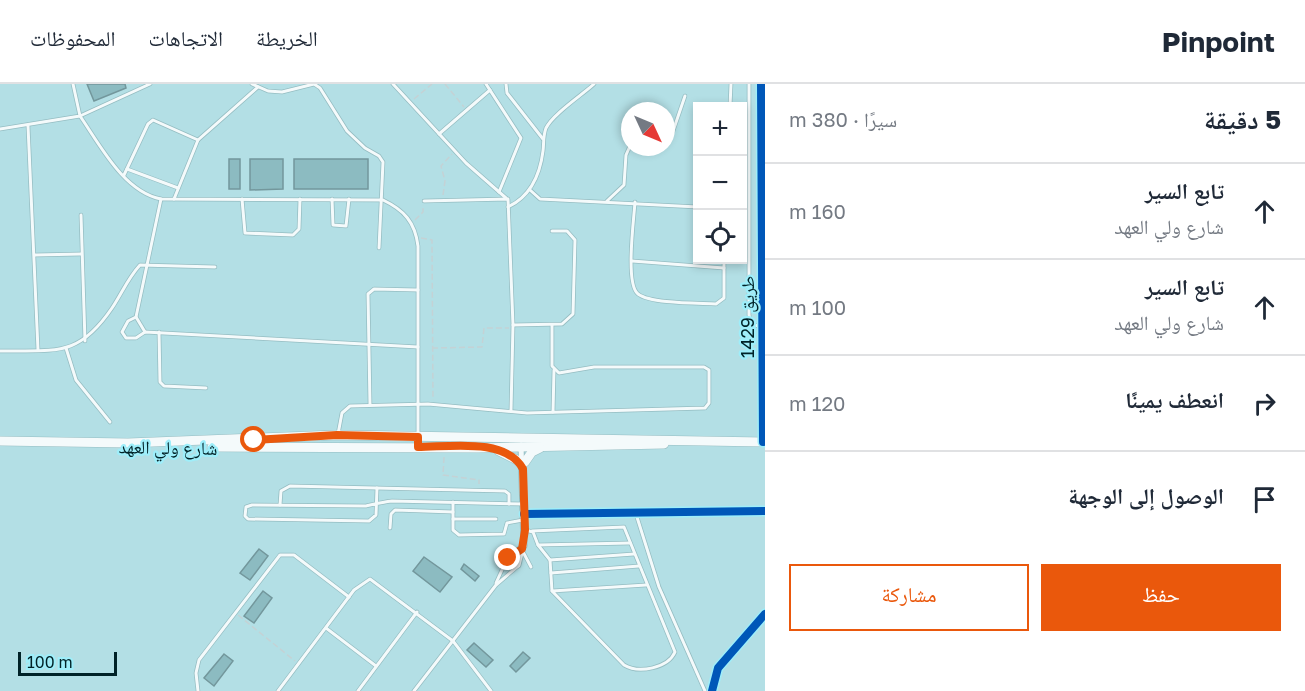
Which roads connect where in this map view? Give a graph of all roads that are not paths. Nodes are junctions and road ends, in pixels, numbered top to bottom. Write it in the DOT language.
graph roads {
  1 [pos="73,84"];
  2 [pos="148,84"];
  3 [pos="252,84"];
  4 [pos="393,84"];
  5 [pos="486,84"];
  6 [pos="506,84"];
  7 [pos="594,84"];
  8 [pos="731,84"];
  9 [pos="749,84"];
  10 [pos="761,84"];
  11 [pos="258,87"];
  12 [pos="490,90"];
  13 [pos="685,96"];
  14 [pos="730,102"];
  15 [pos="80,116"];
  16 [pos="675,125"];
  17 [pos="28,126"];
  18 [pos="0,129"];
  19 [pos="439,134"];
  20 [pos="543,140"];
  21 [pos="198,141"];
  22 [pos="628,156"];
  23 [pos="127,169"];
  24 [pos="124,175"];
  25 [pos="178,188"];
  26 [pos="530,190"];
  27 [pos="499,192"];
  28 [pos="160,199"];
  29 [pos="174,199"];
  30 [pos="242,199"];
  31 [pos="300,199"];
  32 [pos="332,199"];
  33 [pos="349,199"];
  34 [pos="508,199"];
  35 [pos="383,200"];
  36 [pos="424,201"];
  37 [pos="607,201"];
  38 [pos="635,202"];
  39 [pos="508,207"];
  40 [pos="693,207"];
  41 [pos="81,215"];
  42 [pos="552,231"];
  43 [pos="379,248"];
  44 [pos="81,254"];
  45 [pos="34,255"];
  46 [pos="632,261"];
  47 [pos="724,264"];
  48 [pos="148,265"];
  49 [pos="215,267"];
  50 [pos="724,268"];
  51 [pos="418,290"];
  52 [pos="136,317"];
  53 [pos="552,325"];
  54 [pos="513,327"];
  55 [pos="762,328"];
  56 [pos="146,332"];
  57 [pos="159,332"];
  58 [pos="85,341"];
  59 [pos="370,345"];
  60 [pos="418,347"];
  61 [pos="66,348"];
  62 [pos="38,350"];
  63 [pos="0,351"];
  64 [pos="554,370"];
  65 [pos="206,388"];
  66 [pos="419,404"];
  67 [pos="370,405"];
  68 [pos="511,411"];
  69 [pos="553,412"];
  70 [pos="110,422"];
  71 [pos="337,435"];
  72 [pos="695,441"];
  73 [pos="418,442"];
  74 [pos="523,442"];
  75 [pos="764,442"];
  76 [pos="0,443"];
  77 [pos="542,447"];
  78 [pos="488,448"];
  79 [pos="523,464"];
  80 [pos="377,488"];
  81 [pos="453,502"];
  82 [pos="376,504"];
  83 [pos="509,504"];
  84 [pos="524,504"];
  85 [pos="280,505"];
  86 [pos="765,511"];
  87 [pos="453,512"];
  88 [pos="635,512"];
  89 [pos="524,517"];
  90 [pos="453,519"];
  91 [pos="496,519"];
  92 [pos="390,528"];
  93 [pos="525,530"];
  94 [pos="532,531"];
  95 [pos="630,543"];
  96 [pos="538,544"];
  97 [pos="522,549"];
  98 [pos="634,554"];
  99 [pos="508,558"];
  100 [pos="550,561"];
  101 [pos="518,565"];
  102 [pos="639,566"];
  103 [pos="531,567"];
  104 [pos="551,573"];
  105 [pos="496,585"];
  106 [pos="646,585"];
  107 [pos="552,591"];
  108 [pos="349,597"];
  109 [pos="417,612"];
  110 [pos="765,614"];
  111 [pos="326,628"];
  112 [pos="453,641"];
  113 [pos="376,666"];
  114 [pos="360,690"];
  115 [pos="198,691"];
  116 [pos="278,691"];
  117 [pos="414,691"];
  118 [pos="490,691"];
  119 [pos="705,691"];
  120 [pos="712,691"];
  1 -- 15 [label="lane"];
  2 -- 15 [label="lane"];
  3 -- 11 [label="lane"];
  4 -- 19 [label="lane"];
  5 -- 12 [label="lane"];
  6 -- 20 [label="lane"];
  7 -- 20 [label="lane"];
  8 -- 14 [label="lane"];
  9 -- 55 [label="lane"];
  10 -- 55 [label="street, طريق 1429"];
  11 -- 21 [label="lane"];
  11 -- 35 [label="lane"];
  12 -- 19 [label="lane"];
  12 -- 27 [label="lane"];
  13 -- 16 [label="lane"];
  15 -- 17 [label="lane"];
  15 -- 24 [label="lane"];
  17 -- 18 [label="lane"];
  17 -- 45 [label="lane"];
  19 -- 27 [label="lane"];
  20 -- 26 [label="lane"];
  21 -- 23 [label="lane"];
  21 -- 25 [label="lane"];
  22 -- 37 [label="lane"];
  23 -- 24 [label="lane"];
  23 -- 25 [label="lane"];
  24 -- 28 [label="lane"];
  25 -- 29 [label="lane"];
  26 -- 37 [label="lane"];
  26 -- 39 [label="lane"];
  27 -- 34 [label="lane"];
  28 -- 29 [label="lane"];
  28 -- 48 [label="lane"];
  29 -- 30 [label="lane"];
  30 -- 31 [label="lane"];
  30 -- 31 [label="lane"];
  31 -- 32 [label="lane"];
  32 -- 33 [label="lane"];
  32 -- 33 [label="lane"];
  33 -- 35 [label="lane"];
  34 -- 36 [label="lane"];
  34 -- 39 [label="lane"];
  35 -- 43 [label="lane"];
  35 -- 51 [label="lane"];
  37 -- 38 [label="lane"];
  38 -- 40 [label="lane"];
  38 -- 46 [label="lane"];
  39 -- 54 [label="lane"];
  41 -- 44 [label="lane"];
  42 -- 53 [label="lane"];
  44 -- 45 [label="lane"];
  44 -- 58 [label="lane"];
  45 -- 62 [label="lane"];
  46 -- 50 [label="lane"];
  46 -- 50 [label="lane"];
  47 -- 50 [label="lane"];
  48 -- 49 [label="lane"];
  48 -- 52 [label="lane"];
  48 -- 58 [label="lane"];
  51 -- 59 [label="lane"];
  51 -- 60 [label="lane"];
  52 -- 56 [label="lane"];
  52 -- 56 [label="lane"];
  53 -- 54 [label="lane"];
  53 -- 64 [label="lane"];
  54 -- 68 [label="lane"];
  55 -- 75 [label="street, طريق 1429"];
  56 -- 57 [label="lane"];
  57 -- 59 [label="lane"];
  57 -- 65 [label="lane"];
  58 -- 61 [label="lane"];
  59 -- 60 [label="lane"];
  59 -- 67 [label="lane"];
  60 -- 66 [label="lane"];
  61 -- 62 [label="lane"];
  61 -- 70 [label="lane"];
  62 -- 63 [label="lane"];
  64 -- 69 [label="lane"];
  64 -- 69 [label="lane"];
  66 -- 67 [label="lane"];
  66 -- 68 [label="lane"];
  66 -- 73 [label="lane"];
  67 -- 71 [label="lane"];
  68 -- 69 [label="lane"];
  71 -- 73 [label="main road, شارع ولي العهد"];
  71 -- 76 [label="main road, شارع ولي العهد"];
  72 -- 74 [label="main road, شارع ولي العهد"];
  72 -- 75 [label="main road, شارع ولي العهد"];
  72 -- 77 [label="main road, شارع ولي العهد"];
  73 -- 74 [label="main road, شارع ولي العهد"];
  73 -- 76 [label="main road, شارع ولي العهد"];
  73 -- 78 [label="main road, شارع ولي العهد"];
  74 -- 77 [label="main road, شارع ولي العهد"];
  74 -- 78 [label="main road, شارع ولي العهد"];
  74 -- 79 [label="street"];
  77 -- 79 [label="main road"];
  78 -- 79 [label="main road"];
  79 -- 84 [label="street"];
  80 -- 82 [label="lane"];
  80 -- 83 [label="lane"];
  80 -- 85 [label="lane"];
  81 -- 82 [label="lane"];
  81 -- 83 [label="lane"];
  81 -- 87 [label="lane"];
  82 -- 85 [label="lane"];
  82 -- 85 [label="lane"];
  83 -- 84 [label="lane"];
  84 -- 89 [label="street"];
  86 -- 88 [label="street"];
  87 -- 90 [label="lane"];
  87 -- 92 [label="lane"];
  88 -- 89 [label="street"];
  88 -- 119 [label="lane"];
  89 -- 90 [label="lane"];
  89 -- 93 [label="street"];
  90 -- 91 [label="lane"];
  93 -- 94 [label="lane"];
  93 -- 97 [label="street"];
  94 -- 95 [label="lane"];
  94 -- 96 [label="lane"];
  95 -- 96 [label="lane"];
  95 -- 98 [label="lane"];
  96 -- 100 [label="lane"];
  97 -- 99 [label="street"];
  97 -- 101 [label="street"];
  97 -- 103 [label="lane"];
  98 -- 100 [label="lane"];
  98 -- 102 [label="lane"];
  99 -- 105 [label="lane"];
  100 -- 104 [label="lane"];
  101 -- 105 [label="lane"];
  102 -- 104 [label="lane"];
  102 -- 106 [label="lane"];
  104 -- 107 [label="lane"];
  105 -- 112 [label="lane"];
  106 -- 107 [label="lane"];
  106 -- 107 [label="lane"];
  108 -- 109 [label="lane"];
  108 -- 111 [label="lane"];
  108 -- 115 [label="lane"];
  109 -- 112 [label="lane"];
  109 -- 113 [label="lane"];
  110 -- 120 [label="street"];
  111 -- 113 [label="lane"];
  111 -- 116 [label="lane"];
  112 -- 117 [label="lane"];
  112 -- 118 [label="lane"];
  113 -- 114 [label="lane"];
}
